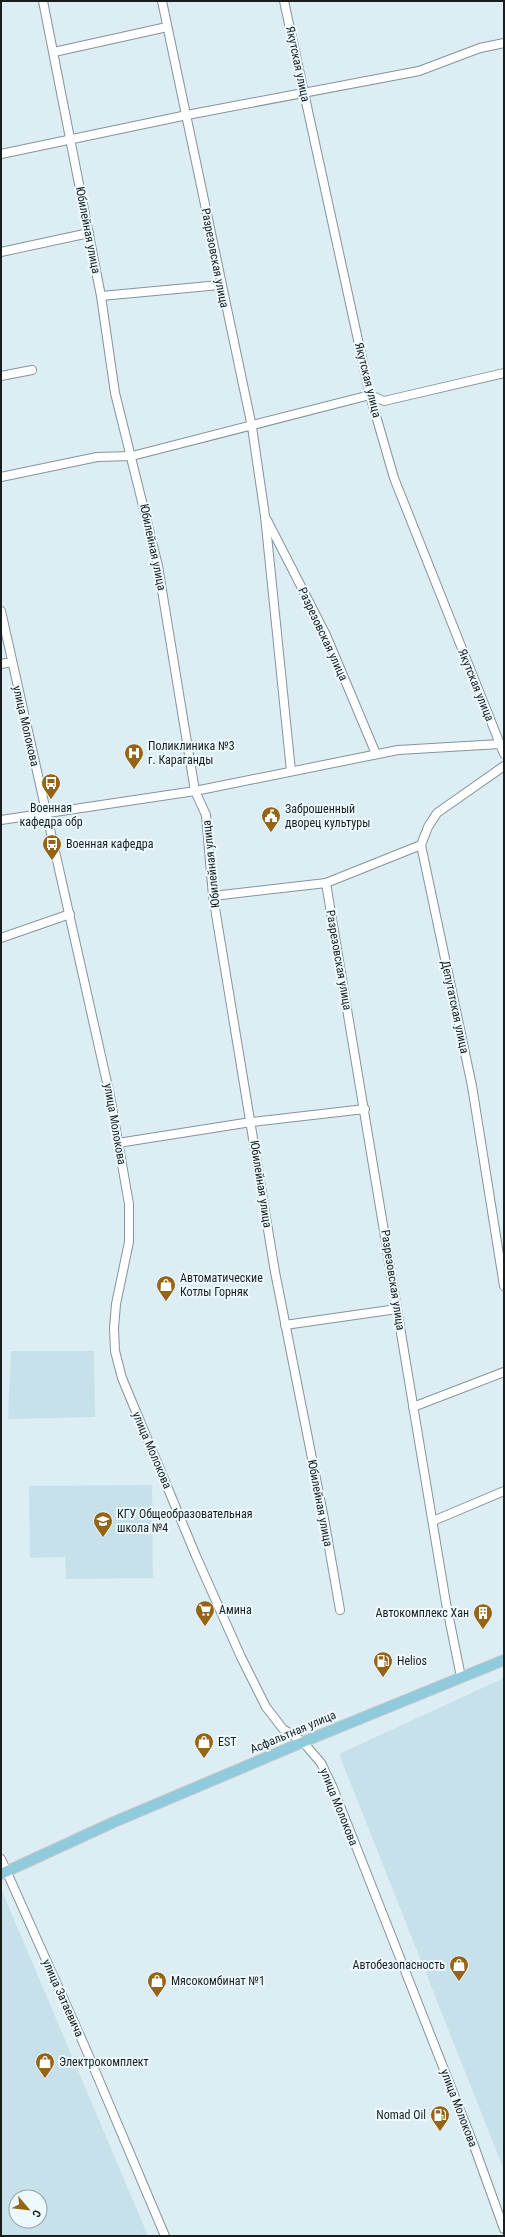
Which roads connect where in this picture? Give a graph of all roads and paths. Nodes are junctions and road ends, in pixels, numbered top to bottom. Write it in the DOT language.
graph roads {
  1 [pos="43,1"];
  2 [pos="162,1"];
  3 [pos="284,1"];
  4 [pos="168,27"];
  5 [pos="504,44"];
  6 [pos="54,52"];
  7 [pos="304,93"];
  8 [pos="187,115"];
  9 [pos="71,141"];
  10 [pos="1,154"];
  11 [pos="89,233"];
  12 [pos="1,252"];
  13 [pos="220,285"];
  14 [pos="101,296"];
  15 [pos="32,370"];
  16 [pos="504,373"];
  17 [pos="1,376"];
  18 [pos="370,395"];
  19 [pos="252,426"];
  20 [pos="132,456"];
  21 [pos="1,477"];
  22 [pos="265,516"];
  23 [pos="1,611"];
  24 [pos="12,662"];
  25 [pos="1,664"];
  26 [pos="500,744"];
  27 [pos="376,754"];
  28 [pos="504,754"];
  29 [pos="504,766"];
  30 [pos="291,771"];
  31 [pos="195,791"];
  32 [pos="47,813"];
  33 [pos="1,820"];
  34 [pos="421,845"];
  35 [pos="326,883"];
  36 [pos="213,896"];
  37 [pos="70,914"];
  38 [pos="1,938"];
  39 [pos="365,1108"];
  40 [pos="251,1122"];
  41 [pos="118,1143"];
  42 [pos="504,1286"];
  43 [pos="397,1309"];
  44 [pos="285,1325"];
  45 [pos="504,1372"];
  46 [pos="413,1407"];
  47 [pos="504,1490"];
  48 [pos="433,1521"];
  49 [pos="340,1610"];
  50 [pos="504,1660"];
  51 [pos="461,1677"];
  52 [pos="303,1742"];
  53 [pos="1,1860"];
  54 [pos="4,1873"];
  55 [pos="504,2229"];
  56 [pos="164,2236"];
  1 -- 6 [label="street, Юбилейная улица"];
  2 -- 4 [label="street, Разрезовская улица"];
  3 -- 7 [label="street, Якутская улица"];
  4 -- 6 [label="street"];
  4 -- 8 [label="street, Разрезовская улица"];
  5 -- 7 [label="street"];
  6 -- 9 [label="street, Юбилейная улица"];
  7 -- 8 [label="street"];
  7 -- 18 [label="street, Якутская улица"];
  8 -- 9 [label="street"];
  8 -- 13 [label="street, Разрезовская улица"];
  9 -- 10 [label="street"];
  9 -- 11 [label="street, Юбилейная улица"];
  11 -- 12 [label="street"];
  11 -- 14 [label="street, Юбилейная улица"];
  13 -- 14 [label="street"];
  13 -- 19 [label="street, Разрезовская улица"];
  14 -- 20 [label="street, Юбилейная улица"];
  15 -- 17 [label="street"];
  16 -- 18 [label="street"];
  18 -- 19 [label="street"];
  18 -- 26 [label="street, Якутская улица"];
  19 -- 20 [label="street"];
  19 -- 22 [label="street, Разрезовская улица"];
  20 -- 21 [label="street"];
  20 -- 31 [label="street, Юбилейная улица"];
  22 -- 27 [label="street, Разрезовская улица"];
  22 -- 30 [label="street, Разрезовская улица"];
  23 -- 24 [label="street, улица Молокова"];
  24 -- 25 [label="street"];
  24 -- 32 [label="street, улица Молокова"];
  26 -- 27 [label="street"];
  26 -- 28 [label="street, Якутская улица"];
  27 -- 30 [label="street"];
  29 -- 34 [label="street"];
  30 -- 31 [label="street"];
  31 -- 32 [label="street"];
  31 -- 36 [label="street, Юбилейная улица"];
  32 -- 33 [label="street"];
  32 -- 37 [label="street, улица Молокова"];
  34 -- 35 [label="street"];
  34 -- 42 [label="street, Депутатская улица"];
  35 -- 36 [label="street"];
  35 -- 39 [label="street, Разрезовская улица"];
  36 -- 40 [label="street, Юбилейная улица"];
  37 -- 38 [label="street"];
  37 -- 41 [label="street, улица Молокова"];
  39 -- 40 [label="street"];
  39 -- 43 [label="street, Разрезовская улица"];
  40 -- 41 [label="street"];
  40 -- 44 [label="street, Юбилейная улица"];
  41 -- 52 [label="street, улица Молокова"];
  43 -- 44 [label="street"];
  43 -- 46 [label="street, Разрезовская улица"];
  44 -- 49 [label="street, Юбилейная улица"];
  45 -- 46 [label="street"];
  46 -- 48 [label="street, Разрезовская улица"];
  47 -- 48 [label="street"];
  48 -- 51 [label="street, Разрезовская улица"];
  50 -- 51 [label="main road, Асфальтная улица"];
  51 -- 52 [label="main road, Асфальтная улица"];
  52 -- 54 [label="main road, Асфальтная улица"];
  52 -- 55 [label="street, улица Молокова"];
  53 -- 54 [label="street, улица Затаевича"];
  54 -- 56 [label="street, улица Затаевича"];
}
